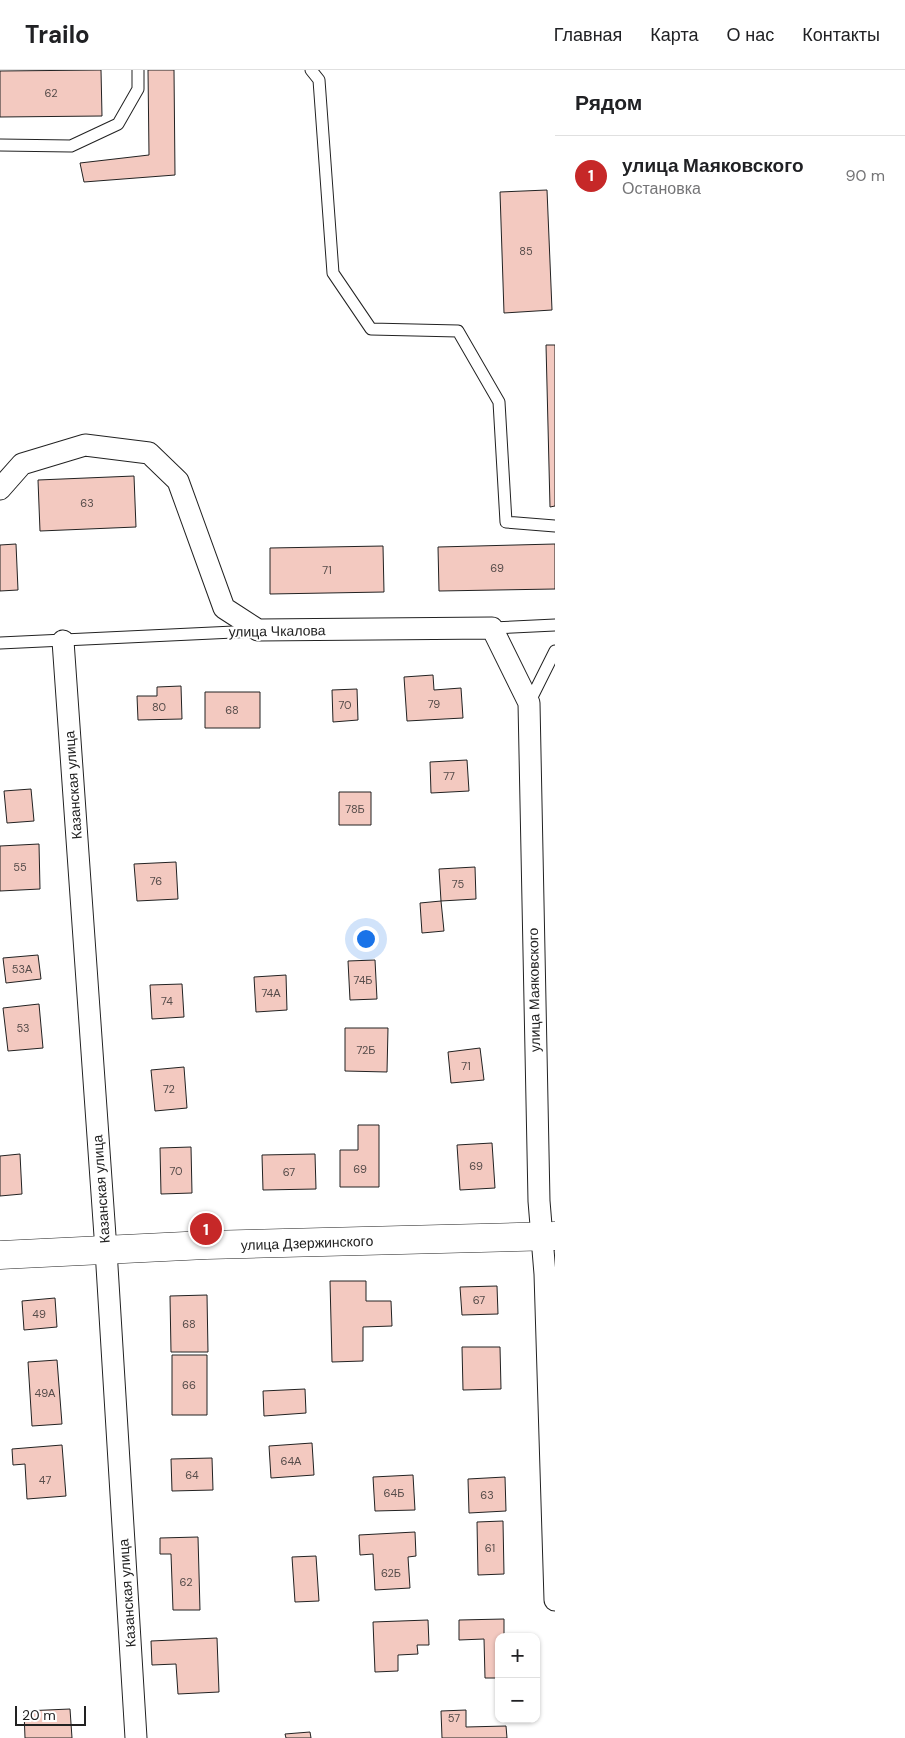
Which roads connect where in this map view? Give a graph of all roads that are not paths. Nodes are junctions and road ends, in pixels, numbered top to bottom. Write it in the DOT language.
graph roads {
  1 [pos="138,70"];
  2 [pos="311,70"];
  3 [pos="0,145"];
  4 [pos="0,489"];
  5 [pos="555,526"];
  6 [pos="555,625"];
  7 [pos="492,628"];
  8 [pos="258,630"];
  9 [pos="63,641"];
  10 [pos="0,643"];
  11 [pos="555,651"];
  12 [pos="529,703"];
  13 [pos="548,1236"];
  14 [pos="106,1250"];
  15 [pos="0,1255"];
  16 [pos="555,1600"];
  17 [pos="136,1738"];
  1 -- 3 [label="lane"];
  2 -- 5 [label="lane"];
  4 -- 8 [label="street"];
  6 -- 7 [label="lane, улица Чкалова"];
  7 -- 8 [label="street, улица Чкалова"];
  7 -- 12 [label="street, улица Маяковского"];
  8 -- 9 [label="lane, улица Чкалова"];
  9 -- 10 [label="lane, улица Чкалова"];
  9 -- 14 [label="street, Казанская улица"];
  11 -- 12 [label="lane"];
  12 -- 13 [label="street, улица Маяковского"];
  13 -- 14 [label="street, улица Дзержинского"];
  13 -- 16 [label="street, улица Маяковского"];
  14 -- 15 [label="street, улица Дзержинского"];
  14 -- 17 [label="street, Казанская улица"];
}
